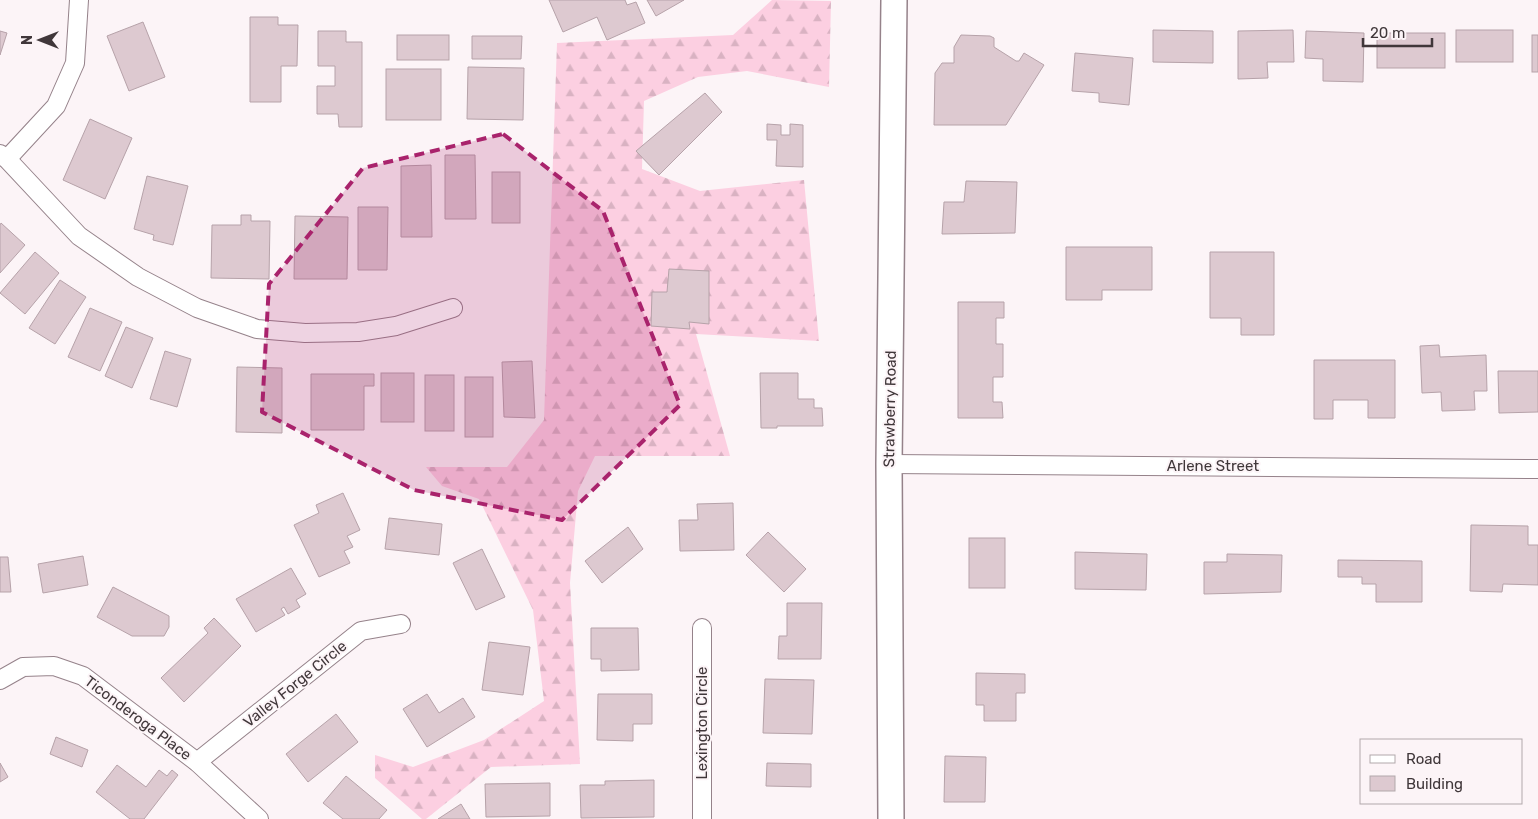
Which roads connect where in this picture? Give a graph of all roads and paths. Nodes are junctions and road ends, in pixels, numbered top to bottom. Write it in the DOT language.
graph roads {
  1 [pos="79,0"];
  2 [pos="894,0"];
  3 [pos="4,157"];
  4 [pos="453,308"];
  5 [pos="889,464"];
  6 [pos="1538,469"];
  7 [pos="401,624"];
  8 [pos="702,628"];
  9 [pos="0,680"];
  10 [pos="197,762"];
  11 [pos="259,819"];
  12 [pos="702,819"];
  13 [pos="891,819"];
  1 -- 3 [label="street"];
  2 -- 5 [label="street, Strawberry Road"];
  3 -- 4 [label="street"];
  5 -- 6 [label="street, Arlene Street"];
  5 -- 13 [label="street, Strawberry Road"];
  7 -- 10 [label="street, Valley Forge Circle"];
  8 -- 12 [label="street, Lexington Circle"];
  9 -- 10 [label="street, Ticonderoga Place"];
  10 -- 11 [label="street, Ticonderoga Place"];
}
